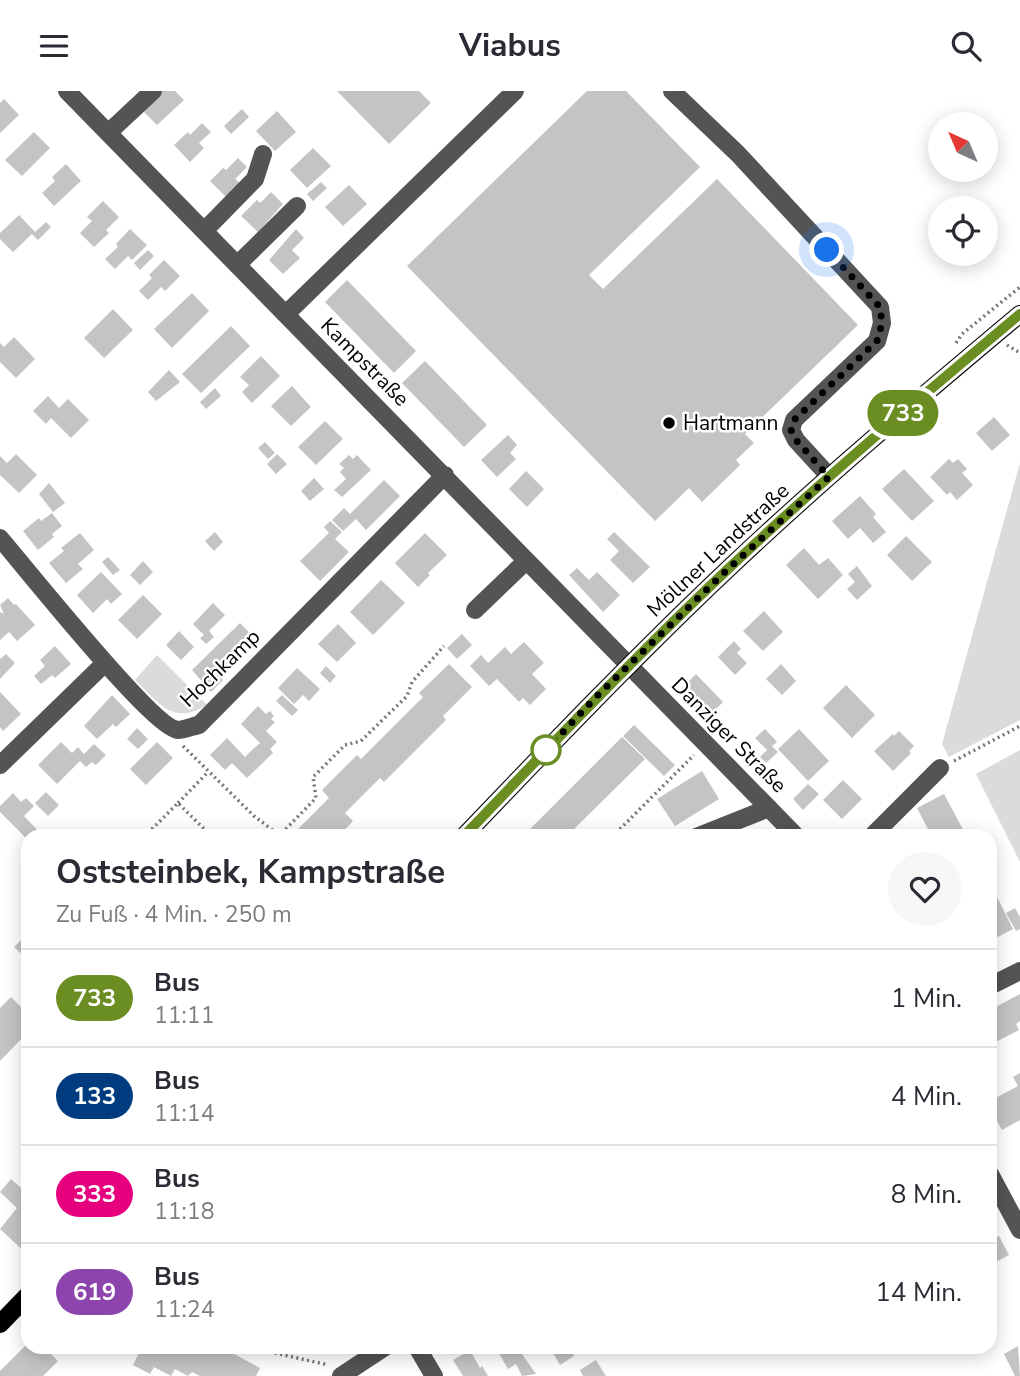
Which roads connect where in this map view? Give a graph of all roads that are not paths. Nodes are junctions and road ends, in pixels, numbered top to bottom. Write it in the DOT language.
graph roads {
  1 [pos="66,91"];
  2 [pos="153,91"];
  3 [pos="516,91"];
  4 [pos="672,91"];
  5 [pos="108,133"];
  6 [pos="263,154"];
  7 [pos="297,206"];
  8 [pos="204,231"];
  9 [pos="237,265"];
  10 [pos="286,314"];
  11 [pos="1020,314"];
  12 [pos="445,475"];
  13 [pos="829,477"];
  14 [pos="0,538"];
  15 [pos="526,561"];
  16 [pos="475,610"];
  17 [pos="105,663"];
  18 [pos="628,666"];
  19 [pos="0,765"];
  20 [pos="940,768"];
  21 [pos="769,808"];
  22 [pos="471,829"];
  23 [pos="716,829"];
  24 [pos="789,829"];
  25 [pos="879,829"];
  26 [pos="1020,971"];
  27 [pos="997,982"];
  28 [pos="997,1187"];
  29 [pos="1020,1230"];
  30 [pos="21,1302"];
  31 [pos="0,1324"];
  32 [pos="372,1354"];
  33 [pos="426,1354"];
  34 [pos="337,1373"];
  35 [pos="434,1376"];
  1 -- 5 [label="street, Kampstraße"];
  2 -- 5 [label="street"];
  3 -- 10 [label="street"];
  4 -- 13 [label="street"];
  5 -- 8 [label="street, Kampstraße"];
  6 -- 8 [label="street"];
  7 -- 9 [label="street"];
  8 -- 9 [label="street, Kampstraße"];
  9 -- 10 [label="street, Kampstraße"];
  10 -- 12 [label="street, Kampstraße"];
  11 -- 13 [label="main road, Möllner Landstraße"];
  12 -- 15 [label="street, Kampstraße"];
  12 -- 17 [label="street, Hochkamp"];
  13 -- 18 [label="main road, Möllner Landstraße"];
  14 -- 17 [label="street, Hochkamp"];
  15 -- 16 [label="street"];
  15 -- 18 [label="street, Kampstraße"];
  17 -- 19 [label="street"];
  18 -- 21 [label="street, Danziger Straße"];
  18 -- 22 [label="main road, Möllner Landstraße"];
  20 -- 25 [label="street"];
  21 -- 23 [label="street"];
  21 -- 24 [label="street, Danziger Straße"];
  26 -- 27 [label="street"];
  28 -- 29 [label="street"];
  30 -- 31 [label="main road"];
  32 -- 34 [label="street"];
  33 -- 35 [label="street"];
}
